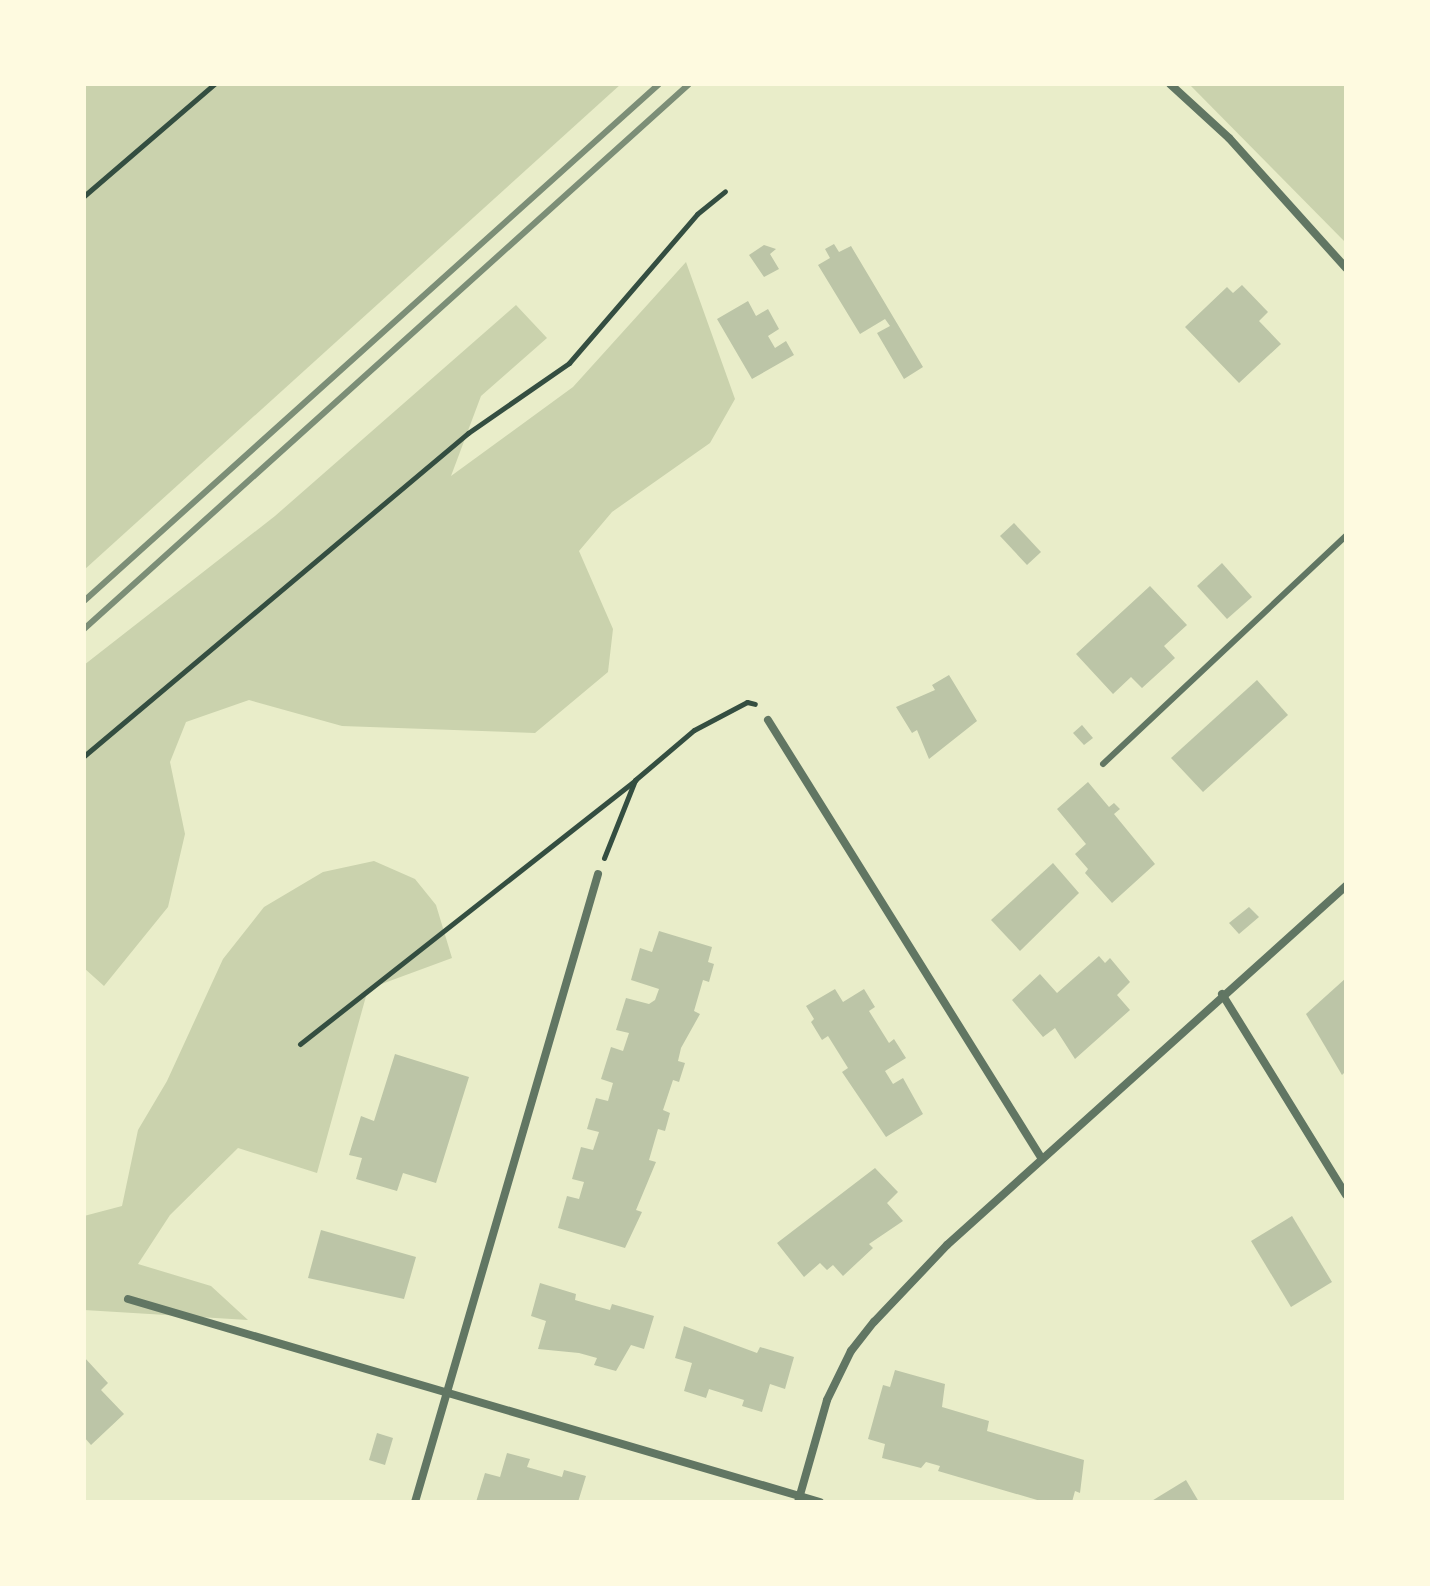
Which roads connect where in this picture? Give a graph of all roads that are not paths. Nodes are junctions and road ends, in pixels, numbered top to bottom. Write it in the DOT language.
graph roads {
  1 [pos="1170,84"];
  2 [pos="1346,268"];
  3 [pos="1346,536"];
  4 [pos="768,720"];
  5 [pos="1103,764"];
  6 [pos="598,874"];
  7 [pos="1346,886"];
  8 [pos="1222,994"];
  9 [pos="1042,1159"];
  10 [pos="1346,1195"];
  11 [pos="128,1299"];
  12 [pos="447,1391"];
  13 [pos="798,1499"];
  14 [pos="415,1502"];
  15 [pos="820,1502"];
  1 -- 2 [label="street"];
  3 -- 5 [label="lane"];
  4 -- 9 [label="street"];
  6 -- 12 [label="street"];
  7 -- 8 [label="street"];
  8 -- 9 [label="street"];
  8 -- 10 [label="street"];
  9 -- 13 [label="street"];
  11 -- 12 [label="street"];
  12 -- 13 [label="street"];
  12 -- 14 [label="street"];
  13 -- 15 [label="street"];
}
